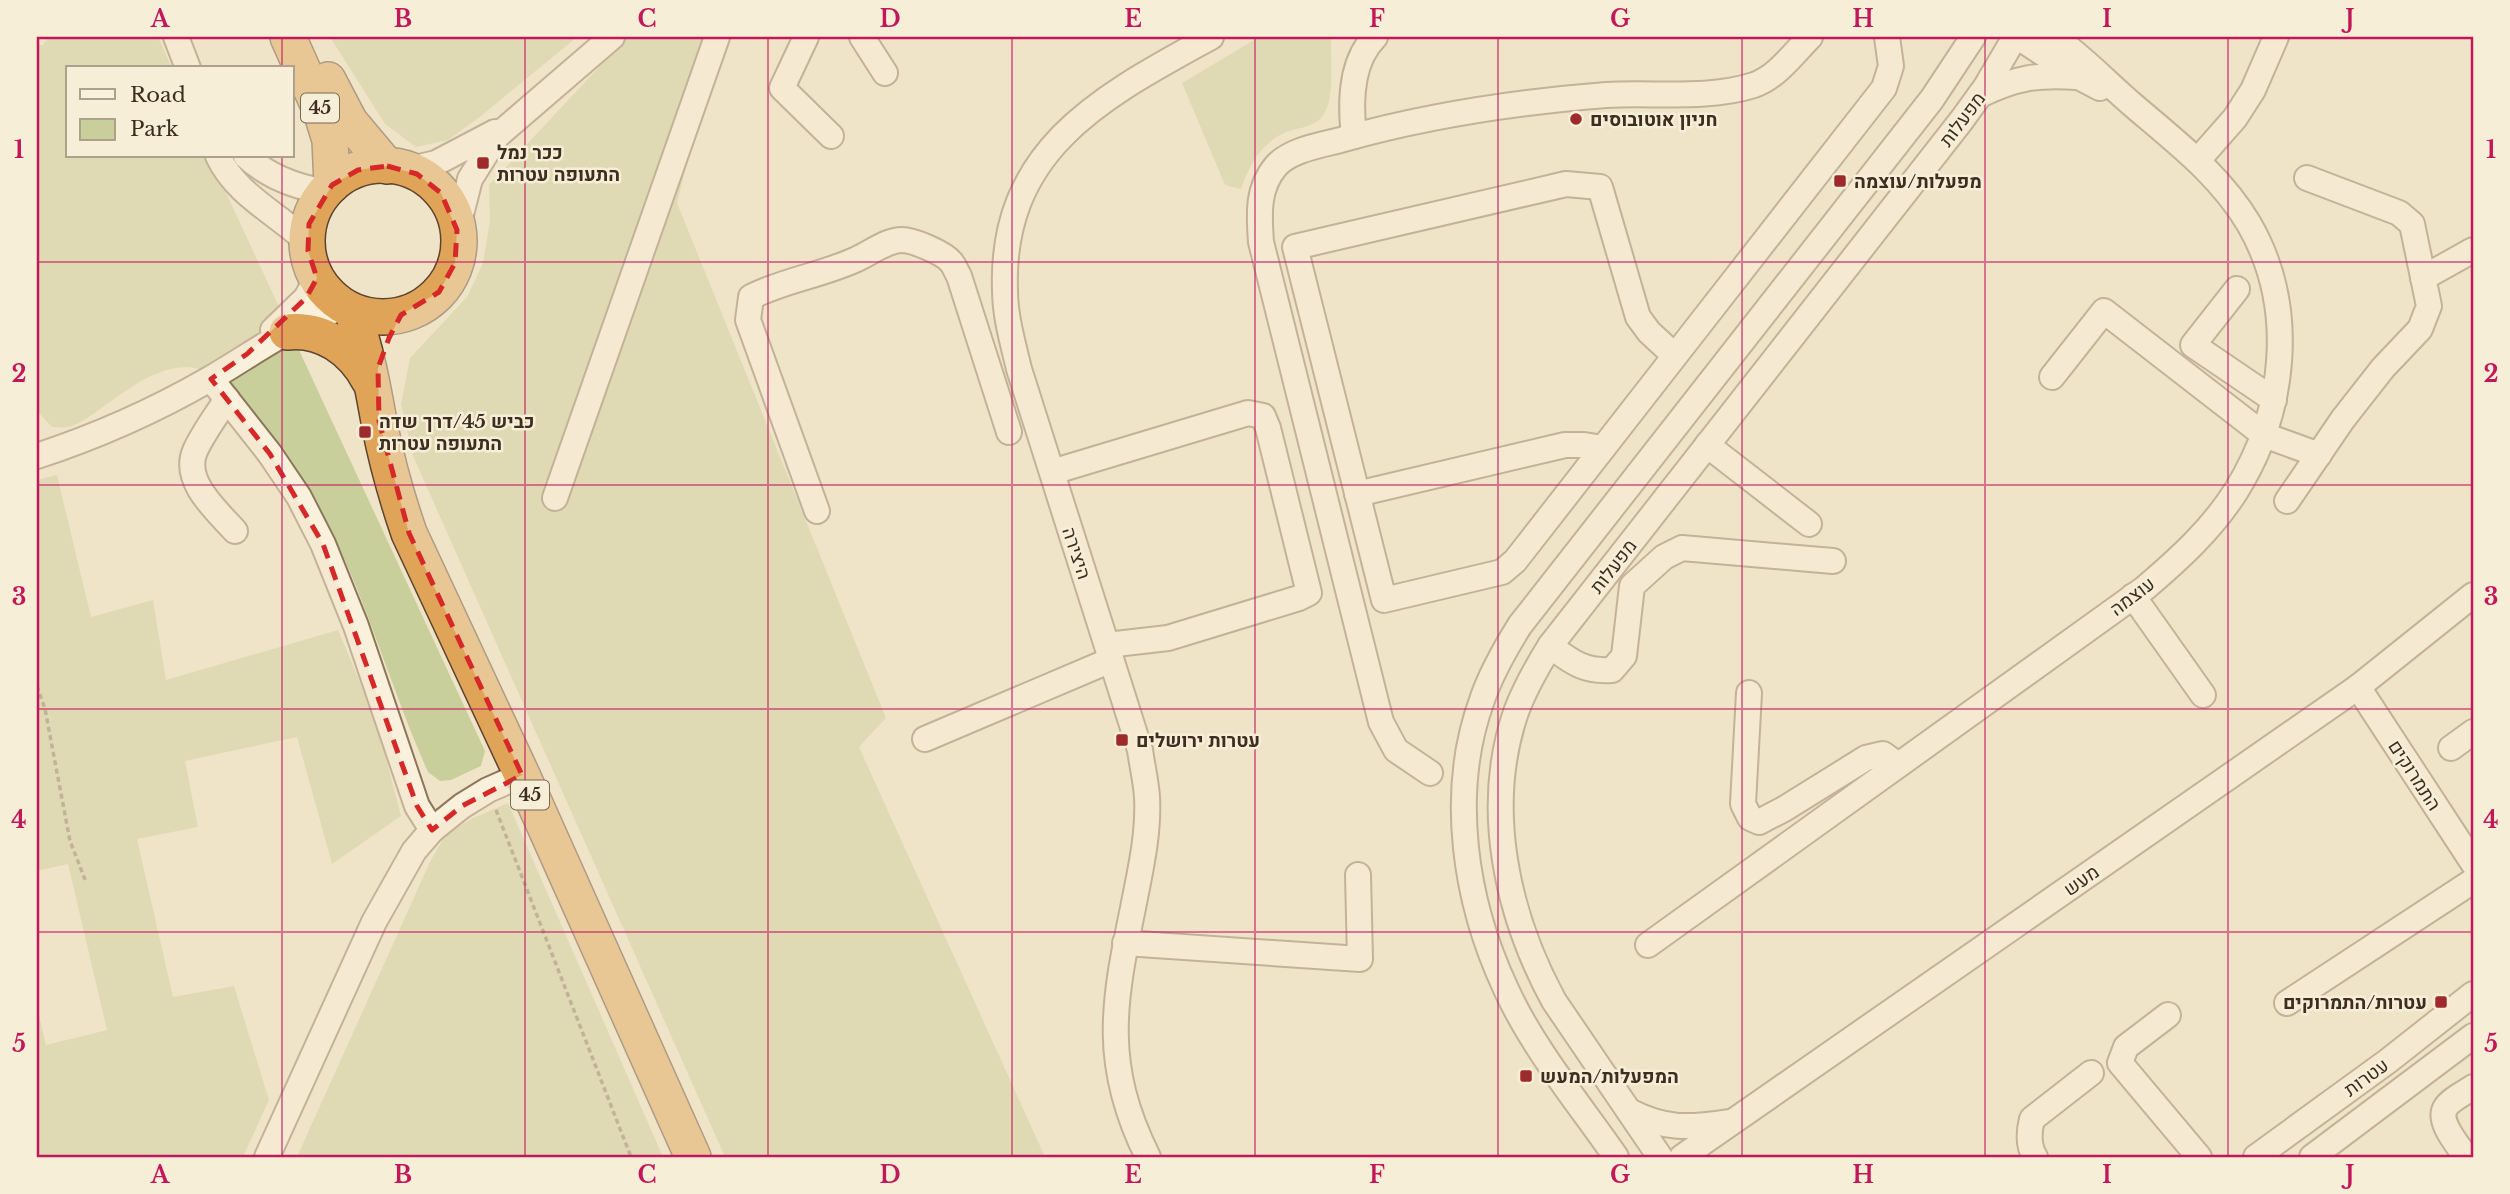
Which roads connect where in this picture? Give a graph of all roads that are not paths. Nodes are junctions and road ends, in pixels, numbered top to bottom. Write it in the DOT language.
graph roads {
  1 [pos="288,37"];
  2 [pos="308,37"];
  3 [pos="612,37"];
  4 [pos="717,37"];
  5 [pos="862,37"];
  6 [pos="1211,37"];
  7 [pos="1375,37"];
  8 [pos="1810,37"];
  9 [pos="1886,37"];
  10 [pos="1973,37"];
  11 [pos="2016,37"];
  12 [pos="2054,37"];
  13 [pos="2276,37"];
  14 [pos="799,39"];
  15 [pos="885,73"];
  16 [pos="2079,77"];
  17 [pos="1980,95"];
  18 [pos="2132,104"];
  19 [pos="510,122"];
  20 [pos="831,136"];
  21 [pos="1354,136"];
  22 [pos="219,158"];
  23 [pos="248,158"];
  24 [pos="2198,160"];
  25 [pos="397,168"];
  26 [pos="2307,178"];
  27 [pos="329,188"];
  28 [pos="457,230"];
  29 [pos="307,242"];
  30 [pos="2473,250"];
  31 [pos="317,278"];
  32 [pos="2423,278"];
  33 [pos="2237,289"];
  34 [pos="1004,290"];
  35 [pos="965,295"];
  36 [pos="348,309"];
  37 [pos="401,315"];
  38 [pos="287,332"];
  39 [pos="247,354"];
  40 [pos="1675,356"];
  41 [pos="2052,377"];
  42 [pos="211,379"];
  43 [pos="375,393"];
  44 [pos="226,399"];
  45 [pos="2274,400"];
  46 [pos="1009,432"];
  47 [pos="2264,435"];
  48 [pos="1707,445"];
  49 [pos="1603,449"];
  50 [pos="2319,455"];
  51 [pos="37,456"];
  52 [pos="1052,472"];
  53 [pos="1357,494"];
  54 [pos="555,498"];
  55 [pos="2287,501"];
  56 [pos="817,511"];
  57 [pos="1810,524"];
  58 [pos="235,531"];
  59 [pos="1833,561"];
  60 [pos="2473,595"];
  61 [pos="2133,596"];
  62 [pos="1550,646"];
  63 [pos="1109,652"];
  64 [pos="2358,687"];
  65 [pos="1749,693"];
  66 [pos="2203,695"];
  67 [pos="2473,732"];
  68 [pos="925,739"];
  69 [pos="2451,748"];
  70 [pos="1898,765"];
  71 [pos="1430,773"];
  72 [pos="522,775"];
  73 [pos="432,830"];
  74 [pos="2470,851"];
  75 [pos="1358,876"];
  76 [pos="2473,881"];
  77 [pos="1125,943"];
  78 [pos="1648,945"];
  79 [pos="2473,994"];
  80 [pos="2287,1003"];
  81 [pos="2168,1015"];
  82 [pos="2473,1036"];
  83 [pos="2091,1073"];
  84 [pos="2473,1087"];
  85 [pos="1628,1111"];
  86 [pos="1734,1122"];
  87 [pos="1601,1146"];
  88 [pos="267,1157"];
  89 [pos="692,1157"];
  90 [pos="1148,1157"];
  91 [pos="1616,1157"];
  92 [pos="1660,1157"];
  93 [pos="1682,1157"];
  94 [pos="1712,1157"];
  95 [pos="2035,1157"];
  96 [pos="2199,1157"];
  97 [pos="2256,1157"];
  98 [pos="2312,1157"];
  99 [pos="2466,1157"];
  1 -- 27 [label="highway, 45"];
  2 -- 25 [label="highway, 45"];
  3 -- 19 [label="street"];
  4 -- 54 [label="street"];
  5 -- 15 [label="street"];
  6 -- 34 [label="street, היצירה"];
  7 -- 21 [label="street"];
  8 -- 21 [label="street"];
  9 -- 40 [label="street"];
  10 -- 87 [label="street, מפעלות"];
  11 -- 16 [label="street, עוצמה"];
  11 -- 17 [label="street, מפעלות"];
  12 -- 18 [label="street, עוצמה"];
  13 -- 24 [label="street"];
  14 -- 20 [label="street"];
  16 -- 17 [label="street"];
  16 -- 18 [label="street, עוצמה"];
  17 -- 48 [label="street, מפעלות"];
  18 -- 24 [label="street, עוצמה"];
  19 -- 25 [label="street"];
  19 -- 28 [label="street"];
  21 -- 71 [label="street"];
  22 -- 29 [label="street"];
  23 -- 27 [label="street"];
  24 -- 45 [label="street, עוצמה"];
  25 -- 27 [label="highway"];
  25 -- 28 [label="highway, 45"];
  26 -- 32 [label="street"];
  27 -- 29 [label="highway, 45"];
  28 -- 37 [label="highway, 45"];
  29 -- 31 [label="highway, 45"];
  30 -- 32 [label="street"];
  31 -- 36 [label="highway, 45"];
  31 -- 39 [label="street"];
  32 -- 50 [label="street"];
  33 -- 45 [label="street"];
  34 -- 35 [label="street"];
  34 -- 52 [label="street, היצירה"];
  35 -- 46 [label="street"];
  35 -- 56 [label="street"];
  36 -- 37 [label="highway, 45"];
  36 -- 38 [label="street"];
  36 -- 43 [label="highway, 45"];
  37 -- 43 [label="highway, 45"];
  38 -- 39 [label="street"];
  38 -- 43 [label="highway"];
  39 -- 42 [label="street"];
  40 -- 49 [label="street"];
  40 -- 53 [label="street"];
  41 -- 47 [label="street"];
  42 -- 44 [label="street"];
  42 -- 51 [label="street"];
  43 -- 72 [label="highway, 45"];
  44 -- 58 [label="street"];
  44 -- 73 [label="street"];
  45 -- 47 [label="street, עוצמה"];
  47 -- 50 [label="street"];
  47 -- 61 [label="street, עוצמה"];
  48 -- 57 [label="street"];
  48 -- 62 [label="street, מפעלות"];
  49 -- 53 [label="street"];
  49 -- 53 [label="street"];
  50 -- 55 [label="street"];
  52 -- 63 [label="street, היצירה"];
  52 -- 63 [label="street"];
  59 -- 62 [label="street"];
  60 -- 64 [label="street, מעש"];
  61 -- 66 [label="street"];
  61 -- 70 [label="street, עוצמה"];
  62 -- 85 [label="street, מפעלות"];
  63 -- 68 [label="street"];
  63 -- 77 [label="street, היצירה"];
  64 -- 74 [label="street, התמרוקים"];
  64 -- 86 [label="street, מעש"];
  65 -- 70 [label="street"];
  67 -- 69 [label="street"];
  70 -- 78 [label="street, עוצמה"];
  72 -- 73 [label="street"];
  72 -- 89 [label="highway, 45"];
  73 -- 88 [label="street"];
  75 -- 77 [label="street"];
  76 -- 80 [label="street"];
  77 -- 90 [label="street, היצירה"];
  79 -- 97 [label="street, עטרות"];
  81 -- 96 [label="street"];
  82 -- 98 [label="street, עטרות"];
  83 -- 95 [label="street"];
  84 -- 99 [label="street"];
  85 -- 86 [label="street"];
  85 -- 92 [label="street, מפעלות"];
  86 -- 93 [label="street, מעש"];
  86 -- 94 [label="street"];
  87 -- 91 [label="street, מפעלות"];
}
